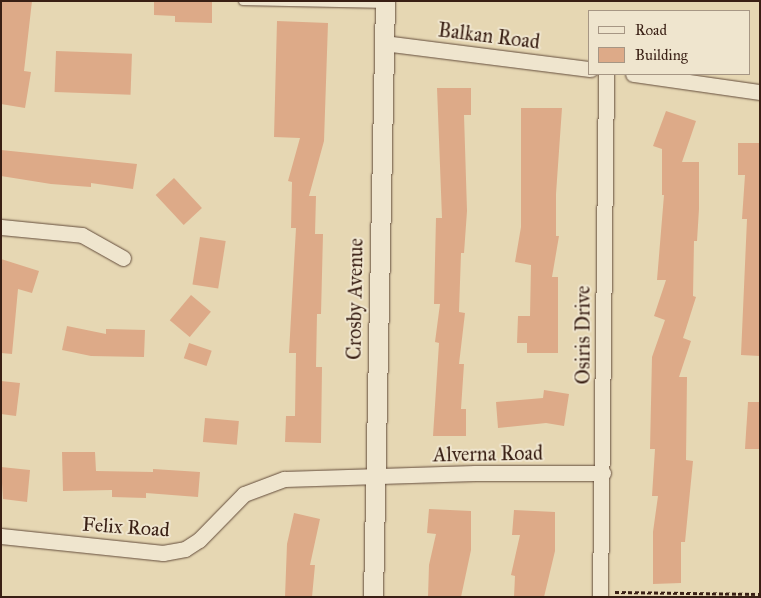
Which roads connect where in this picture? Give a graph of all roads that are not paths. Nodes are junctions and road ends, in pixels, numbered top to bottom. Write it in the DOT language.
graph roads {
  1 [pos="243,1"];
  2 [pos="385,3"];
  3 [pos="383,43"];
  4 [pos="588,70"];
  5 [pos="606,75"];
  6 [pos="640,75"];
  7 [pos="760,92"];
  8 [pos="1,227"];
  9 [pos="123,258"];
  10 [pos="603,473"];
  11 [pos="374,477"];
  12 [pos="1,536"];
  13 [pos="600,595"];
  14 [pos="373,597"];
  1 -- 2 [label="lane"];
  2 -- 3 [label="street, Crosby Avenue"];
  3 -- 4 [label="street, Balkan Road"];
  3 -- 11 [label="street, Crosby Avenue"];
  5 -- 10 [label="street, Osiris Drive"];
  6 -- 7 [label="street"];
  8 -- 9 [label="street"];
  10 -- 11 [label="street, Alverna Road"];
  10 -- 13 [label="street, Osiris Drive"];
  11 -- 12 [label="street, Felix Road"];
  11 -- 14 [label="street, Crosby Avenue"];
}
